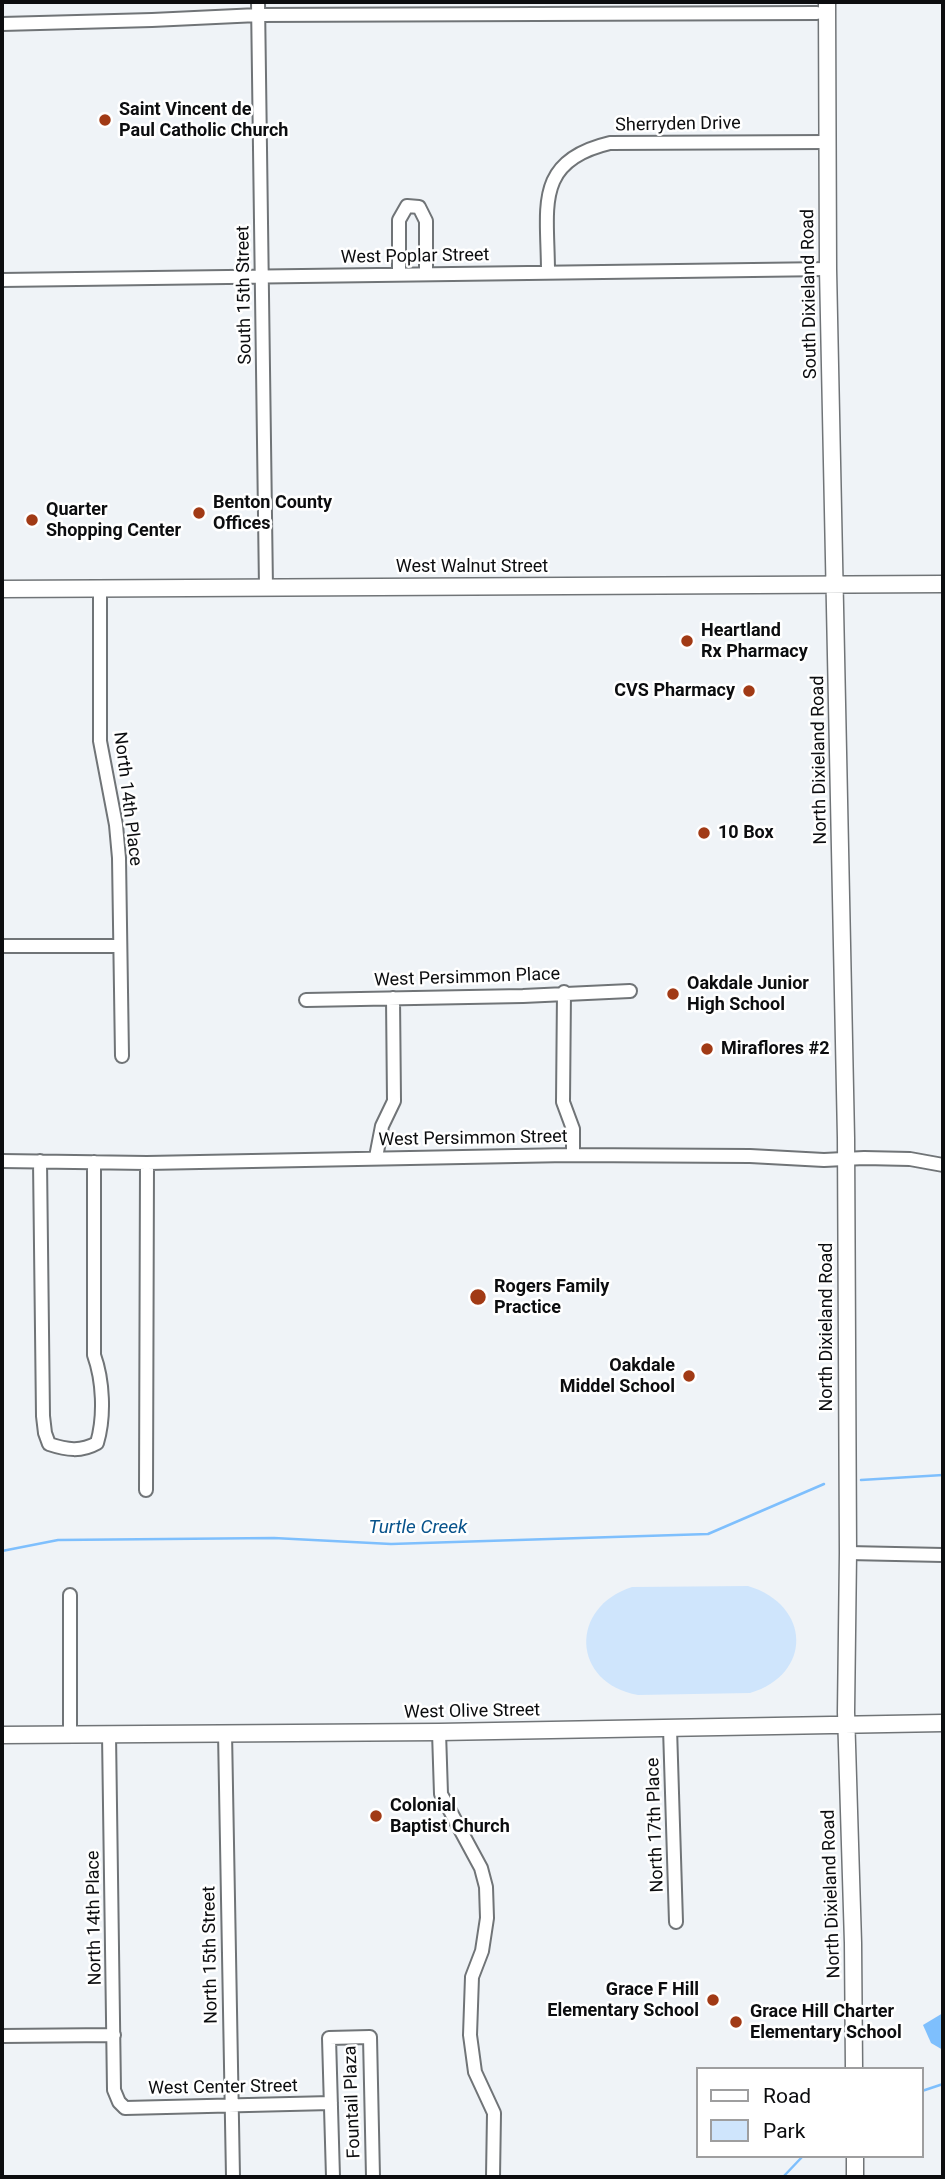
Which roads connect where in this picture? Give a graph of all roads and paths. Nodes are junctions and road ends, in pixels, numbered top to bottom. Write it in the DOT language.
graph roads {
  1 [pos="822,7"];
  2 [pos="258,8"];
  3 [pos="2,24"];
  4 [pos="827,142"];
  5 [pos="828,269"];
  6 [pos="548,272"];
  7 [pos="399,274"];
  8 [pos="426,274"];
  9 [pos="262,276"];
  10 [pos="2,280"];
  11 [pos="943,584"];
  12 [pos="836,585"];
  13 [pos="100,587"];
  14 [pos="266,588"];
  15 [pos="2,589"];
  16 [pos="2,946"];
  17 [pos="120,946"];
  18 [pos="630,991"];
  19 [pos="564,992"];
  20 [pos="393,998"];
  21 [pos="306,1000"];
  22 [pos="122,1056"];
  23 [pos="573,1155"];
  24 [pos="376,1157"];
  25 [pos="846,1158"];
  26 [pos="2,1161"];
  27 [pos="40,1161"];
  28 [pos="94,1162"];
  29 [pos="147,1163"];
  30 [pos="943,1165"];
  31 [pos="146,1490"];
  32 [pos="848,1553"];
  33 [pos="943,1555"];
  34 [pos="70,1595"];
  35 [pos="943,1723"];
  36 [pos="846,1725"];
  37 [pos="670,1728"];
  38 [pos="225,1732"];
  39 [pos="439,1732"];
  40 [pos="70,1734"];
  41 [pos="109,1734"];
  42 [pos="2,1735"];
  43 [pos="676,1922"];
  44 [pos="114,2035"];
  45 [pos="2,2036"];
  46 [pos="854,2067"];
  47 [pos="118,2102"];
  48 [pos="331,2103"];
  49 [pos="231,2106"];
  50 [pos="855,2158"];
  51 [pos="233,2177"];
  52 [pos="333,2177"];
  53 [pos="373,2177"];
  54 [pos="493,2177"];
  55 [pos="855,2177"];
  1 -- 2 [label="street"];
  1 -- 4 [label="main road, South Dixieland Road"];
  2 -- 3 [label="street"];
  2 -- 9 [label="street, South 15th Street"];
  4 -- 5 [label="main road, South Dixieland Road"];
  4 -- 6 [label="street, Sherryden Drive"];
  5 -- 6 [label="street, West Poplar Street"];
  5 -- 12 [label="main road, South Dixieland Road"];
  6 -- 8 [label="street, West Poplar Street"];
  7 -- 8 [label="street, West Poplar Street"];
  7 -- 8 [label="street"];
  7 -- 9 [label="street, West Poplar Street"];
  9 -- 10 [label="street, West Poplar Street"];
  9 -- 14 [label="street, South 15th Street"];
  11 -- 12 [label="main road, West Walnut Street"];
  12 -- 14 [label="main road, West Walnut Street"];
  12 -- 25 [label="main road, North Dixieland Road"];
  13 -- 14 [label="main road, West Walnut Street"];
  13 -- 15 [label="main road, West Walnut Street"];
  13 -- 17 [label="street, North 14th Place"];
  16 -- 17 [label="street"];
  17 -- 22 [label="street, North 14th Place"];
  18 -- 19 [label="street, West Persimmon Place"];
  19 -- 20 [label="street, West Persimmon Place"];
  19 -- 23 [label="street"];
  20 -- 21 [label="street, West Persimmon Place"];
  20 -- 24 [label="street"];
  23 -- 24 [label="street, West Persimmon Street"];
  23 -- 25 [label="street, West Persimmon Street"];
  24 -- 29 [label="street, West Persimmon Street"];
  25 -- 30 [label="street, West Persimmon Street"];
  25 -- 32 [label="main road, North Dixieland Road"];
  26 -- 27 [label="street, West Persimmon Street"];
  27 -- 28 [label="street, West Persimmon Street"];
  27 -- 28 [label="street"];
  28 -- 29 [label="street, West Persimmon Street"];
  29 -- 31 [label="street"];
  32 -- 33 [label="street"];
  32 -- 36 [label="main road, North Dixieland Road"];
  34 -- 40 [label="street"];
  35 -- 36 [label="main road, West Olive Street"];
  36 -- 37 [label="main road, West Olive Street"];
  36 -- 46 [label="main road, North Dixieland Road"];
  37 -- 39 [label="main road, West Olive Street"];
  37 -- 43 [label="street, North 17th Place"];
  38 -- 39 [label="main road, West Olive Street"];
  38 -- 41 [label="main road, West Olive Street"];
  38 -- 49 [label="street, North 15th Street"];
  39 -- 54 [label="street"];
  40 -- 41 [label="main road, West Olive Street"];
  40 -- 42 [label="main road, West Olive Street"];
  41 -- 44 [label="street, North 14th Place"];
  44 -- 45 [label="street"];
  44 -- 47 [label="street, North 14th Place"];
  47 -- 49 [label="street, West Center Street"];
  48 -- 49 [label="street, West Center Street"];
  48 -- 52 [label="street, Fountail Plaza"];
  48 -- 53 [label="street, Fountail Plaza"];
  49 -- 51 [label="street, North 15th Street"];
  50 -- 55 [label="main road"];
}
